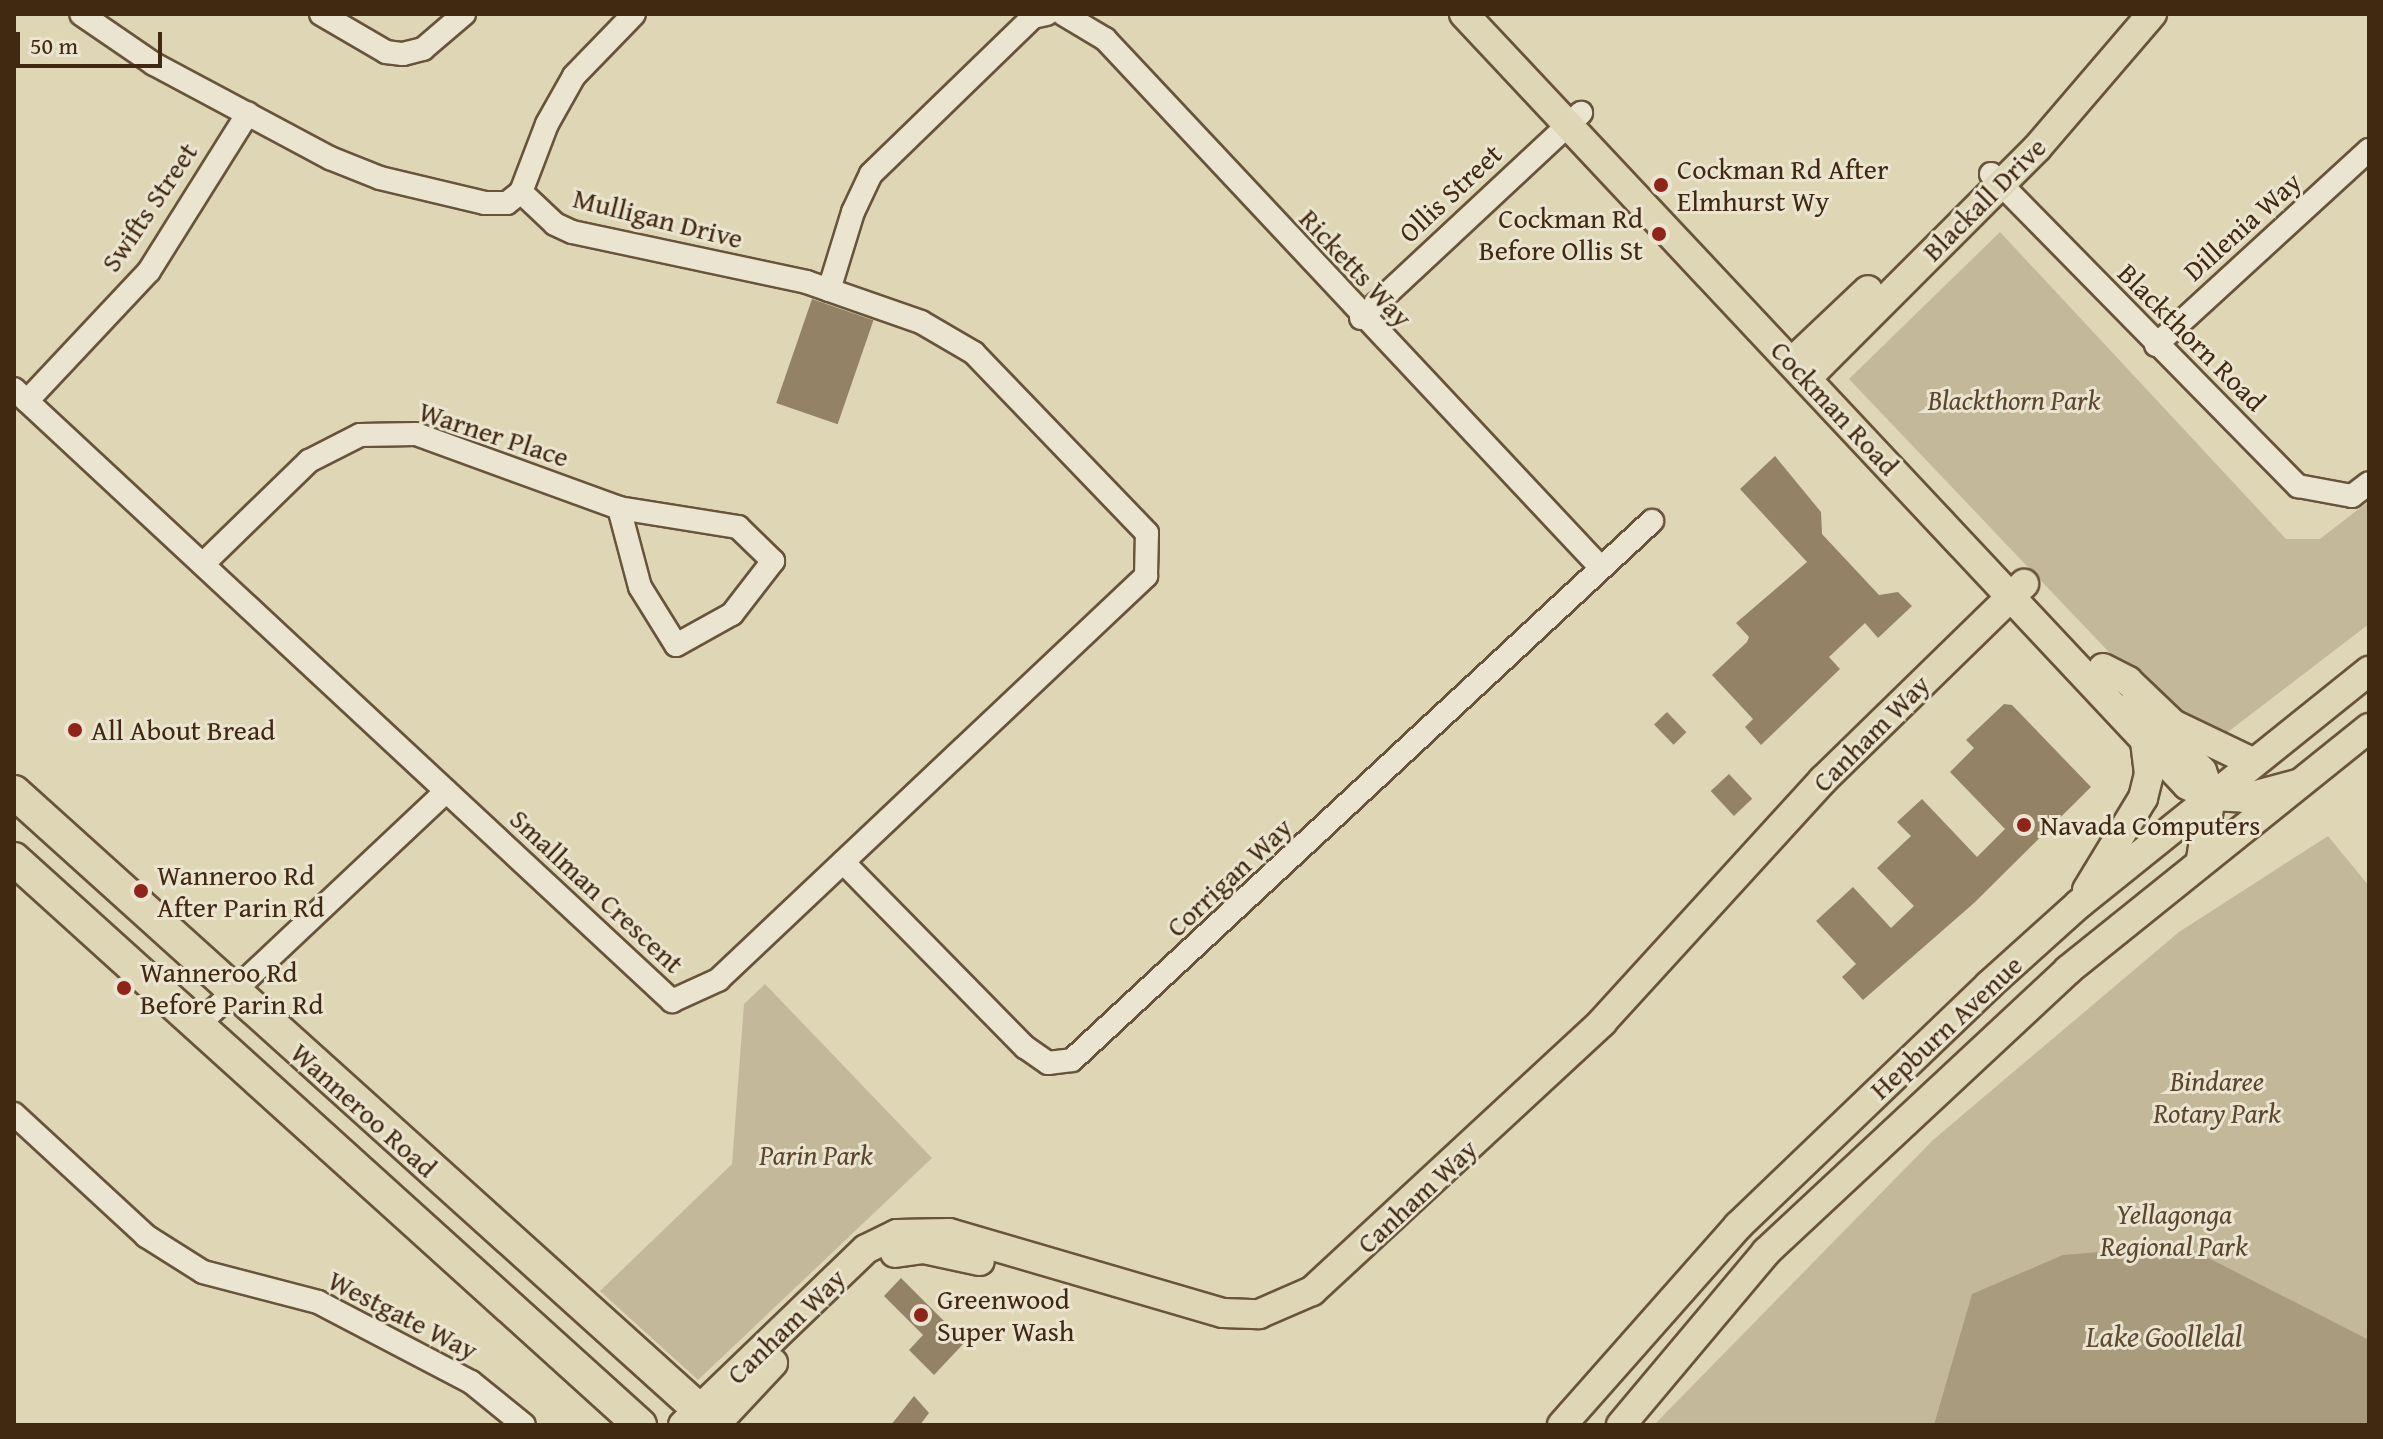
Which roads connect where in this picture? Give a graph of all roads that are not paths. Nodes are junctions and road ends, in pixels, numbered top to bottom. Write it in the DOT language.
graph roads {
  1 [pos="81,14"];
  2 [pos="321,14"];
  3 [pos="464,14"];
  4 [pos="634,14"];
  5 [pos="1047,14"];
  6 [pos="1063,14"];
  7 [pos="1464,14"];
  8 [pos="1487,14"];
  9 [pos="2127,14"];
  10 [pos="2152,14"];
  11 [pos="248,113"];
  12 [pos="1574,119"];
  13 [pos="2369,150"];
  14 [pos="1996,179"];
  15 [pos="521,192"];
  16 [pos="829,290"];
  17 [pos="1361,318"];
  18 [pos="2156,345"];
  19 [pos="1806,364"];
  20 [pos="21,395"];
  21 [pos="2369,483"];
  22 [pos="619,508"];
  23 [pos="1652,521"];
  24 [pos="203,564"];
  25 [pos="1601,568"];
  26 [pos="1146,576"];
  27 [pos="2024,597"];
  28 [pos="2103,668"];
  29 [pos="2369,671"];
  30 [pos="2369,728"];
  31 [pos="2145,740"];
  32 [pos="2252,762"];
  33 [pos="2297,784"];
  34 [pos="446,791"];
  35 [pos="14,792"];
  36 [pos="2211,796"];
  37 [pos="14,859"];
  38 [pos="2201,859"];
  39 [pos="843,862"];
  40 [pos="2079,904"];
  41 [pos="232,991"];
  42 [pos="198,1025"];
  43 [pos="14,1114"];
  44 [pos="706,1422"];
  45 [pos="524,1425"];
  46 [pos="640,1425"];
  47 [pos="1562,1425"];
  48 [pos="1621,1425"];
  1 -- 11 [label="street"];
  2 -- 3 [label="street"];
  4 -- 15 [label="street"];
  5 -- 16 [label="street"];
  6 -- 17 [label="street, Ricketts Way"];
  7 -- 12 [label="main road, Cockman Road"];
  8 -- 12 [label="main road, Cockman Road"];
  9 -- 14 [label="main road, Blackall Drive"];
  10 -- 14 [label="main road, Blackall Drive"];
  11 -- 15 [label="street"];
  11 -- 20 [label="street, Swifts Street"];
  12 -- 17 [label="street, Ollis Street"];
  12 -- 19 [label="main road, Cockman Road"];
  13 -- 18 [label="street, Dillenia Way"];
  14 -- 18 [label="street, Blackthorn Road"];
  14 -- 19 [label="main road, Blackall Drive"];
  15 -- 16 [label="street, Mulligan Drive"];
  16 -- 26 [label="street, Mulligan Drive"];
  17 -- 25 [label="street, Ricketts Way"];
  18 -- 21 [label="street, Blackthorn Road"];
  19 -- 27 [label="main road, Cockman Road"];
  20 -- 24 [label="street, Smallman Crescent"];
  22 -- 22 [label="street, Warner Place"];
  22 -- 24 [label="street, Warner Place"];
  23 -- 25 [label="street, Corrigan Way"];
  24 -- 34 [label="street, Smallman Crescent"];
  25 -- 39 [label="street, Corrigan Way"];
  26 -- 39 [label="street, Smallman Crescent"];
  27 -- 28 [label="main road, Cockman Road"];
  27 -- 31 [label="main road, Cockman Road"];
  27 -- 44 [label="main road, Canham Way"];
  28 -- 32 [label="main road"];
  28 -- 36 [label="main road, Cockman Road"];
  29 -- 32 [label="main road, Hepburn Avenue"];
  30 -- 33 [label="main road, Hepburn Avenue"];
  31 -- 36 [label="main road, Cockman Road"];
  31 -- 40 [label="main road"];
  32 -- 36 [label="main road, Hepburn Avenue"];
  33 -- 36 [label="main road"];
  33 -- 38 [label="main road, Hepburn Avenue"];
  34 -- 39 [label="street, Smallman Crescent"];
  34 -- 41 [label="street"];
  35 -- 41 [label="highway, Wanneroo Road"];
  36 -- 38 [label="main road"];
  36 -- 40 [label="main road, Hepburn Avenue"];
  37 -- 42 [label="highway, Wanneroo Road"];
  38 -- 48 [label="main road, Hepburn Avenue"];
  40 -- 47 [label="main road, Hepburn Avenue"];
  41 -- 42 [label="street"];
  41 -- 44 [label="highway, Wanneroo Road"];
  42 -- 46 [label="highway, Wanneroo Road"];
  43 -- 45 [label="street, Westgate Way"];
}
